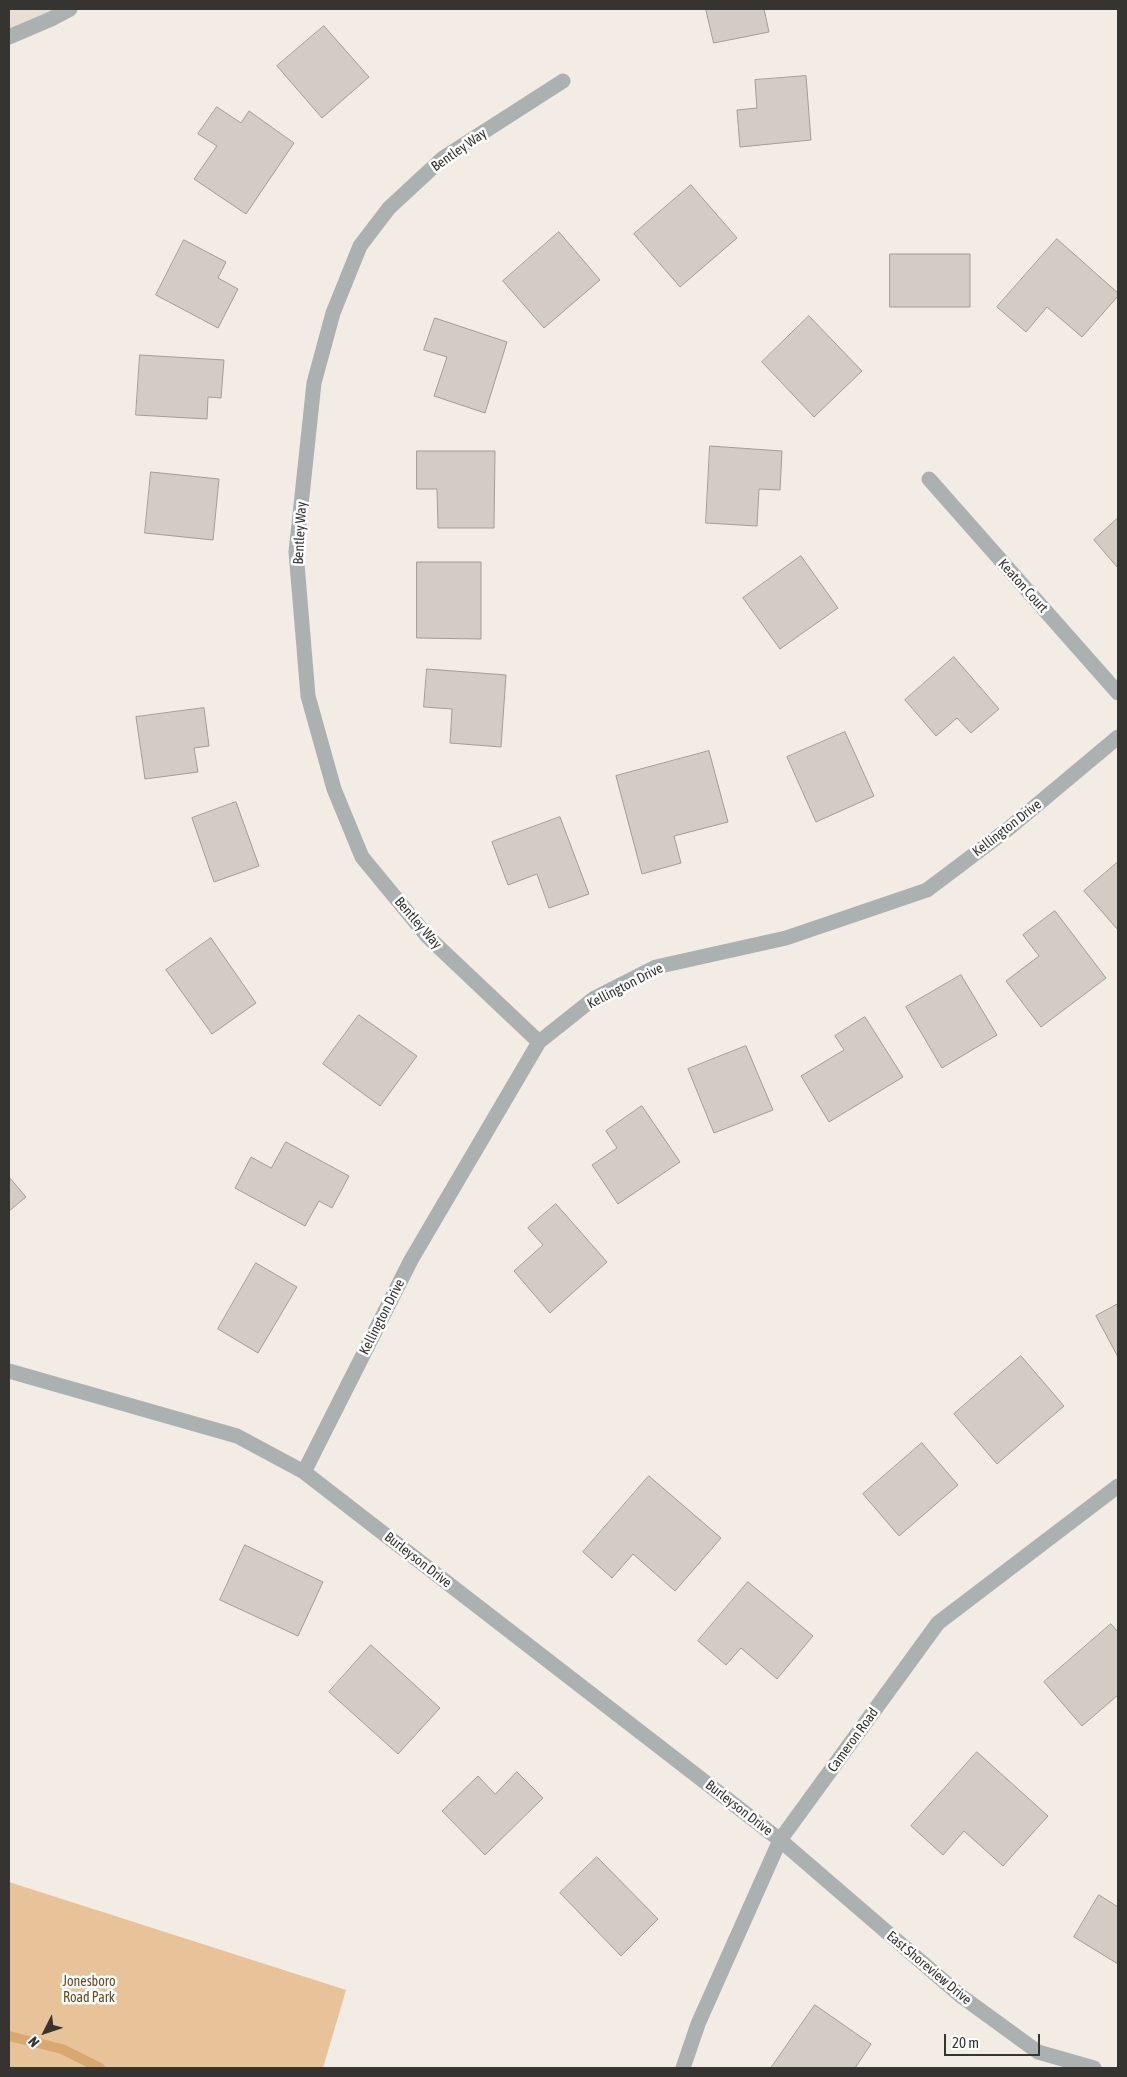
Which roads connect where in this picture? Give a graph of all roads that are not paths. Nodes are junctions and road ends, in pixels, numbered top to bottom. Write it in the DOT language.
graph roads {
  1 [pos="70,9"];
  2 [pos="9,37"];
  3 [pos="563,81"];
  4 [pos="928,479"];
  5 [pos="1118,693"];
  6 [pos="1118,737"];
  7 [pos="539,1042"];
  8 [pos="9,1371"];
  9 [pos="304,1472"];
  10 [pos="1118,1486"];
  11 [pos="780,1840"];
  12 [pos="683,2068"];
  13 [pos="1094,2068"];
  1 -- 2 [label="street"];
  3 -- 7 [label="street, Bentley Way"];
  4 -- 5 [label="street, Keaton Court"];
  6 -- 7 [label="street, Kellington Drive"];
  7 -- 9 [label="street, Kellington Drive"];
  8 -- 9 [label="street, Burleyson Drive"];
  9 -- 11 [label="street, Burleyson Drive"];
  10 -- 11 [label="street, Cameron Road"];
  11 -- 12 [label="street, Cameron Road"];
  11 -- 13 [label="street, East Shoreview Drive"];
}
